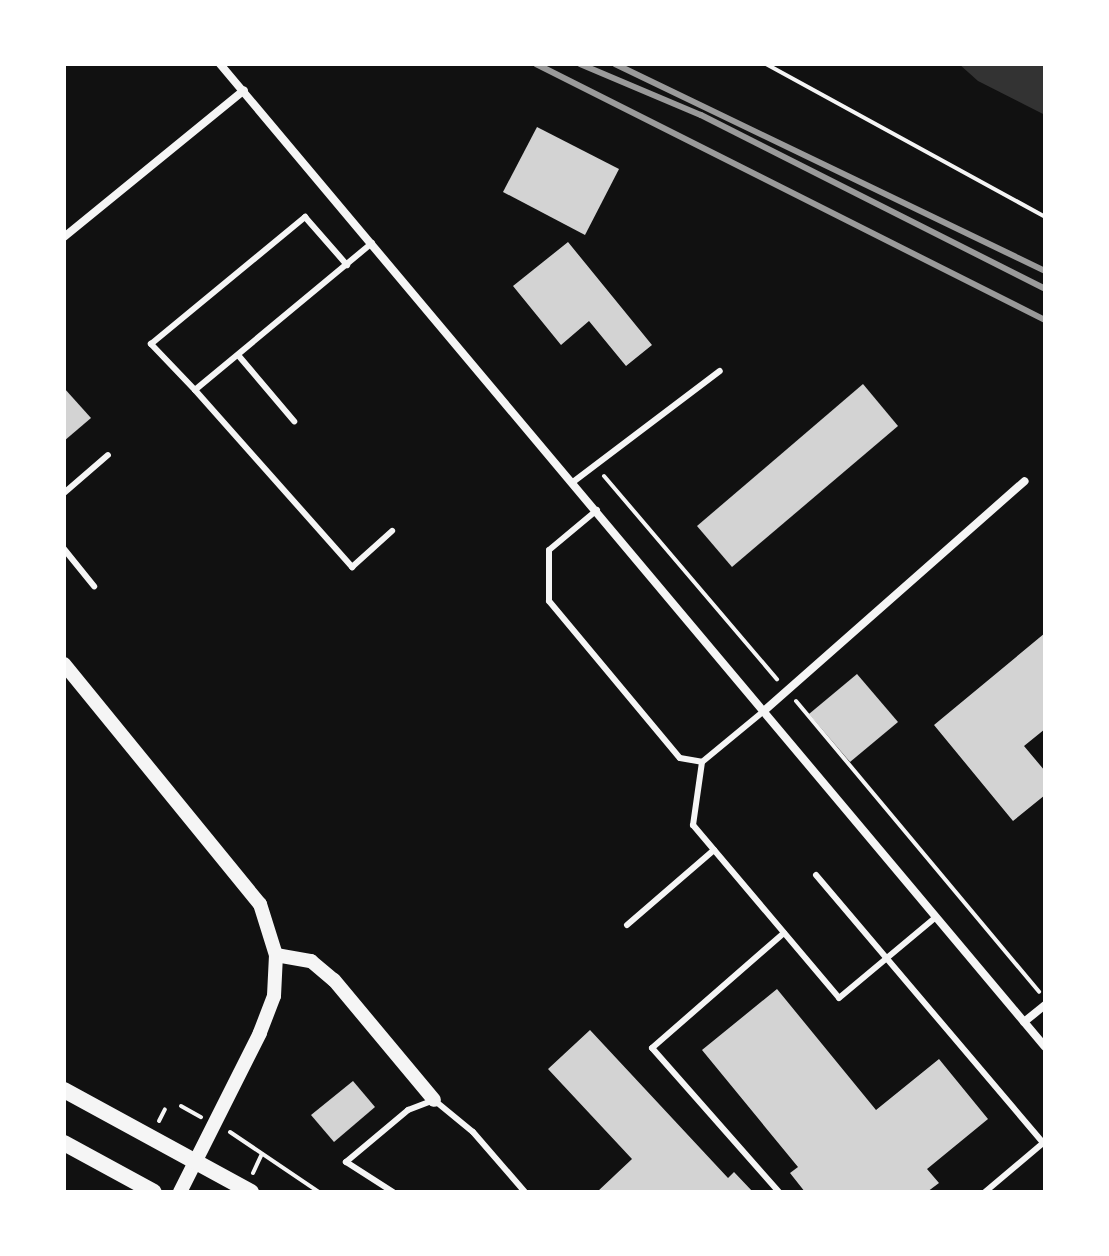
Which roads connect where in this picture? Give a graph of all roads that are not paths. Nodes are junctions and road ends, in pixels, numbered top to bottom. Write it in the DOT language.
graph roads {
  1 [pos="220,64"];
  2 [pos="244,90"];
  3 [pos="64,237"];
  4 [pos="372,243"];
  5 [pos="347,265"];
  6 [pos="238,355"];
  7 [pos="720,371"];
  8 [pos="195,390"];
  9 [pos="294,421"];
  10 [pos="108,455"];
  11 [pos="1025,481"];
  12 [pos="573,482"];
  13 [pos="65,490"];
  14 [pos="597,510"];
  15 [pos="392,531"];
  16 [pos="64,549"];
  17 [pos="94,586"];
  18 [pos="64,664"];
  19 [pos="765,710"];
  20 [pos="702,762"];
  21 [pos="714,850"];
  22 [pos="816,875"];
  23 [pos="936,917"];
  24 [pos="627,925"];
  25 [pos="784,933"];
  26 [pos="276,955"];
  27 [pos="886,958"];
  28 [pos="1045,1002"];
  29 [pos="1024,1022"];
  30 [pos="1045,1047"];
  31 [pos="64,1090"];
  32 [pos="434,1100"];
  33 [pos="64,1143"];
  34 [pos="1044,1144"];
  35 [pos="194,1161"];
  36 [pos="154,1192"];
  37 [pos="180,1192"];
  38 [pos="251,1192"];
  39 [pos="393,1192"];
  40 [pos="525,1192"];
  41 [pos="779,1192"];
  42 [pos="985,1192"];
  1 -- 2 [label="street"];
  2 -- 3 [label="street"];
  2 -- 4 [label="street"];
  4 -- 5 [label="lane"];
  4 -- 12 [label="street"];
  5 -- 6 [label="lane"];
  5 -- 8 [label="lane"];
  6 -- 8 [label="lane"];
  6 -- 9 [label="lane"];
  7 -- 12 [label="lane"];
  8 -- 15 [label="lane"];
  10 -- 13 [label="lane"];
  11 -- 19 [label="street"];
  12 -- 14 [label="street"];
  14 -- 19 [label="street"];
  14 -- 20 [label="lane"];
  16 -- 17 [label="lane"];
  18 -- 26 [label="street"];
  19 -- 20 [label="lane"];
  19 -- 23 [label="street"];
  20 -- 21 [label="lane"];
  21 -- 24 [label="lane"];
  21 -- 25 [label="lane"];
  22 -- 27 [label="lane"];
  23 -- 27 [label="lane"];
  23 -- 29 [label="street"];
  25 -- 27 [label="lane"];
  25 -- 41 [label="lane"];
  26 -- 32 [label="street"];
  26 -- 35 [label="street"];
  27 -- 34 [label="lane"];
  28 -- 29 [label="street"];
  29 -- 30 [label="street"];
  31 -- 35 [label="main road"];
  32 -- 39 [label="lane"];
  32 -- 40 [label="lane"];
  33 -- 36 [label="main road"];
  34 -- 42 [label="lane"];
  35 -- 37 [label="street"];
  35 -- 38 [label="main road"];
}
